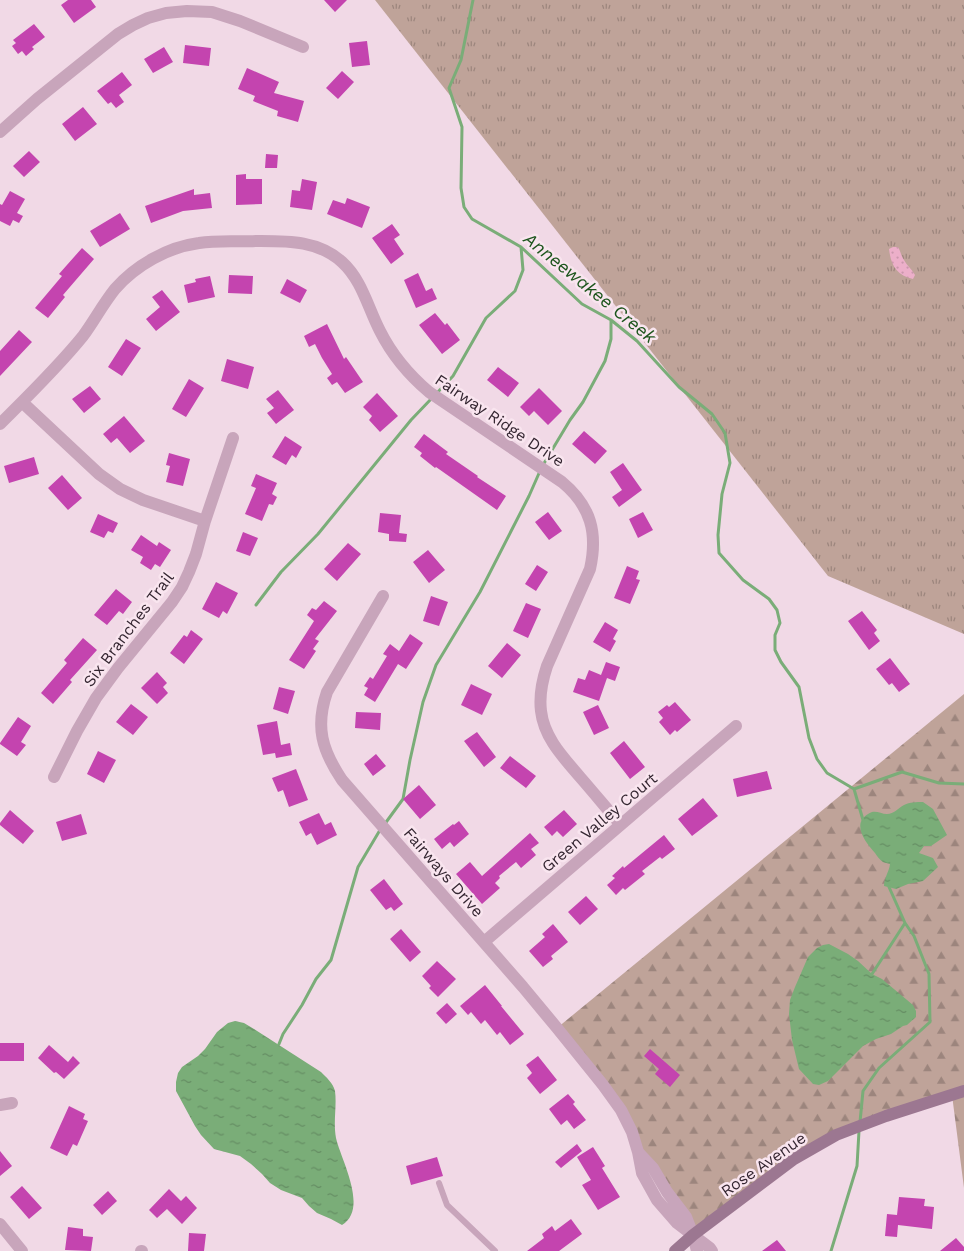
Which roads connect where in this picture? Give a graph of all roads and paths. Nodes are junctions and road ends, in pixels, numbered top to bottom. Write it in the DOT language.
graph roads {
  1 [pos="213,6"];
  2 [pos="303,47"];
  3 [pos="0,132"];
  4 [pos="22,402"];
  5 [pos="0,424"];
  6 [pos="233,438"];
  7 [pos="205,521"];
  8 [pos="383,596"];
  9 [pos="736,726"];
  10 [pos="54,778"];
  11 [pos="620,824"];
  12 [pos="484,942"];
  13 [pos="964,1091"];
  14 [pos="438,1183"];
  15 [pos="0,1224"];
  16 [pos="693,1235"];
  17 [pos="22,1251"];
  18 [pos="495,1251"];
  19 [pos="675,1251"];
  20 [pos="697,1251"];
  21 [pos="712,1251"];
  1 -- 2 [label="street"];
  1 -- 3 [label="street"];
  4 -- 5 [label="street, Fairway Ridge Drive"];
  4 -- 7 [label="street"];
  4 -- 11 [label="street, Fairway Ridge Drive"];
  6 -- 7 [label="street, Six Branches Trail"];
  7 -- 10 [label="street, Six Branches Trail"];
  8 -- 12 [label="street, Fairways Drive"];
  9 -- 11 [label="street, Green Valley Court"];
  11 -- 12 [label="street, Green Valley Court"];
  12 -- 16 [label="street, Fairways Drive"];
  13 -- 16 [label="street, Rose Avenue"];
  14 -- 18 [label="lane"];
  15 -- 17 [label="street"];
  16 -- 19 [label="street, Rose Avenue"];
  16 -- 20 [label="street"];
  16 -- 21 [label="street, Fairways Drive"];
}
